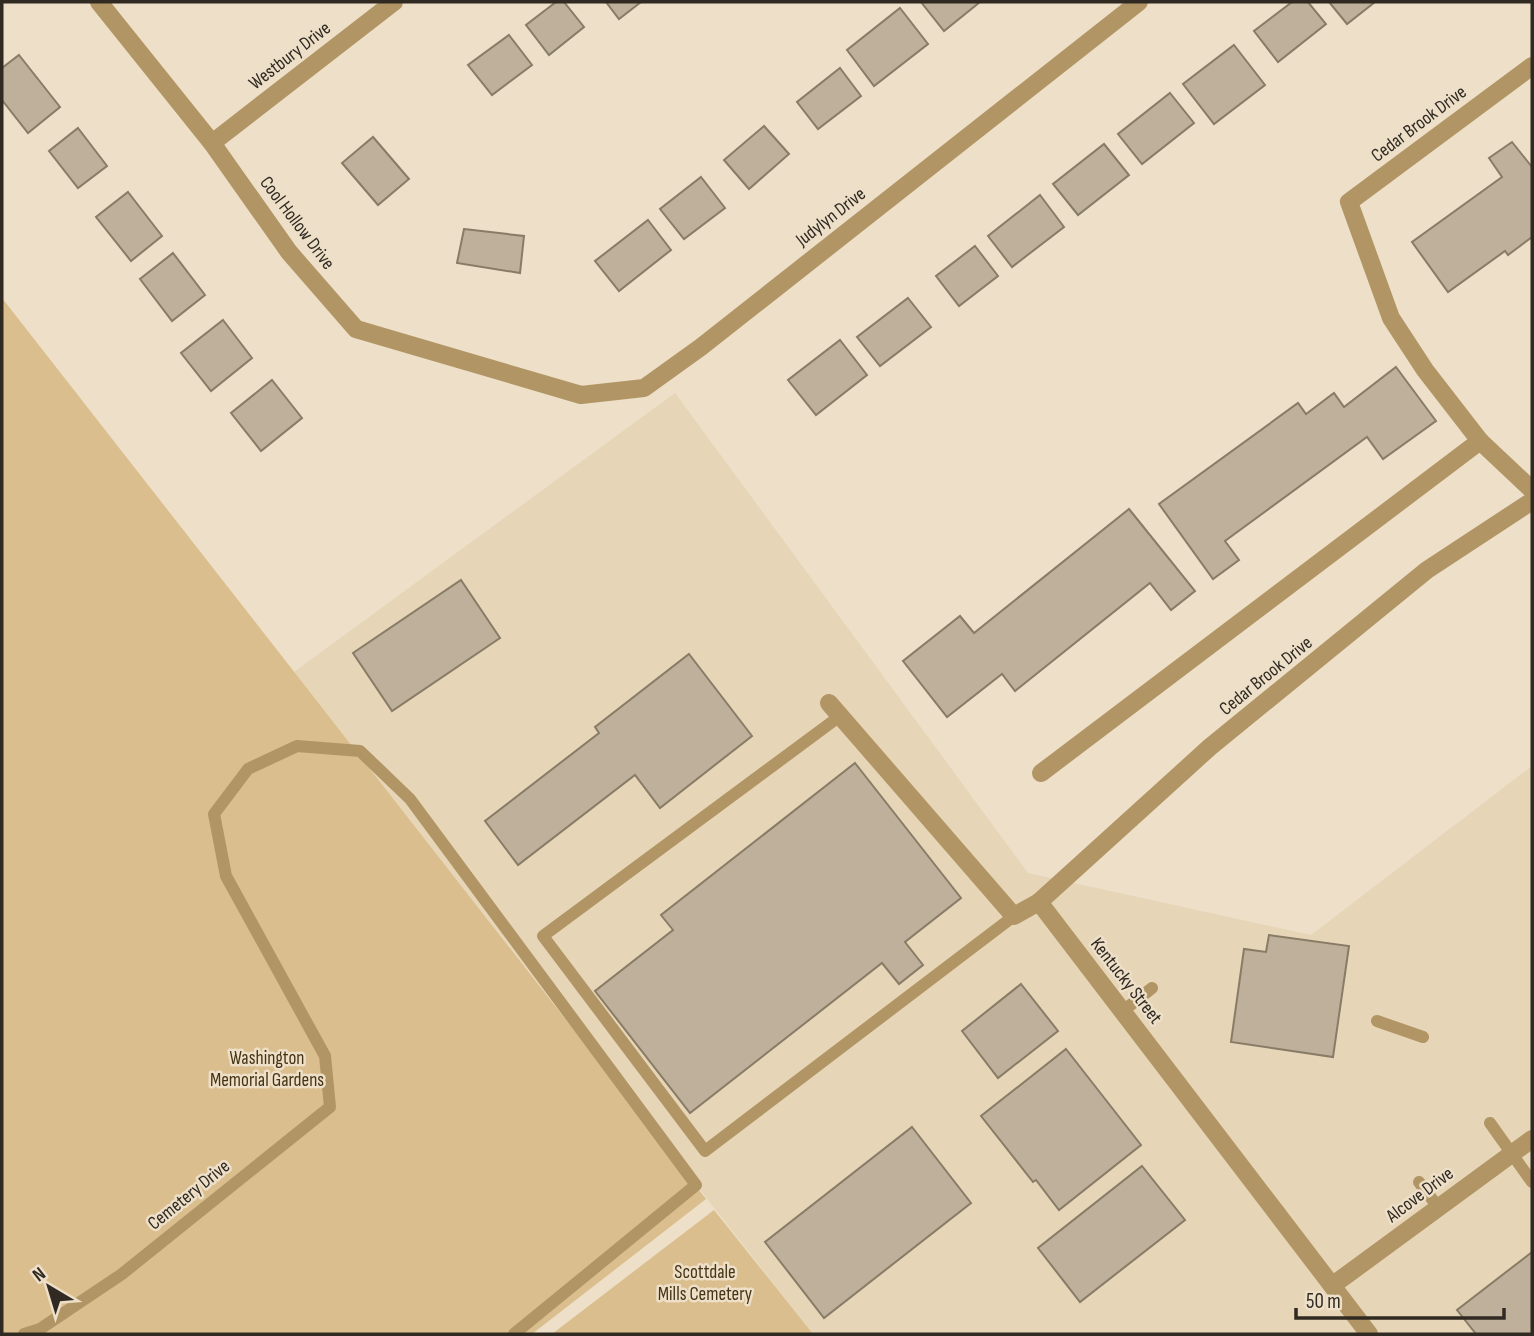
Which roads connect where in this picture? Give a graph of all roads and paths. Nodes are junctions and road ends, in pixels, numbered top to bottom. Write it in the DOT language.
graph roads {
  1 [pos="99,2"];
  2 [pos="394,2"];
  3 [pos="1139,2"];
  4 [pos="1532,66"];
  5 [pos="212,143"];
  6 [pos="524,379"];
  7 [pos="1480,441"];
  8 [pos="1532,490"];
  9 [pos="1532,501"];
  10 [pos="835,709"];
  11 [pos="1041,773"];
  12 [pos="1039,902"];
  13 [pos="1014,916"];
  14 [pos="1152,988"];
  15 [pos="1123,1011"];
  16 [pos="1377,1021"];
  17 [pos="1423,1037"];
  18 [pos="1490,1123"];
  19 [pos="1532,1139"];
  20 [pos="1521,1160"];
  21 [pos="1419,1182"];
  22 [pos="1532,1182"];
  23 [pos="1438,1207"];
  24 [pos="1333,1285"];
  25 [pos="24,1334"];
  26 [pos="514,1334"];
  27 [pos="1369,1334"];
  1 -- 5 [label="street, Cool Hollow Drive"];
  2 -- 5 [label="street, Westbury Drive"];
  3 -- 6 [label="street, Judylyn Drive"];
  4 -- 7 [label="street, Cedar Brook Drive"];
  5 -- 6 [label="street, Cool Hollow Drive"];
  7 -- 8 [label="street, Cedar Brook Drive"];
  7 -- 11 [label="street"];
  9 -- 12 [label="street, Cedar Brook Drive"];
  10 -- 13 [label="street"];
  10 -- 13 [label="lane"];
  12 -- 13 [label="street"];
  12 -- 15 [label="street, Kentucky Street"];
  14 -- 15 [label="lane"];
  15 -- 24 [label="street, Kentucky Street"];
  16 -- 17 [label="lane"];
  18 -- 20 [label="lane"];
  19 -- 20 [label="street, Alcove Drive"];
  20 -- 22 [label="lane"];
  20 -- 23 [label="street, Alcove Drive"];
  21 -- 23 [label="lane"];
  23 -- 24 [label="street, Alcove Drive"];
  24 -- 27 [label="street, Kentucky Street"];
  25 -- 26 [label="lane, Cemetery Drive"];
}
